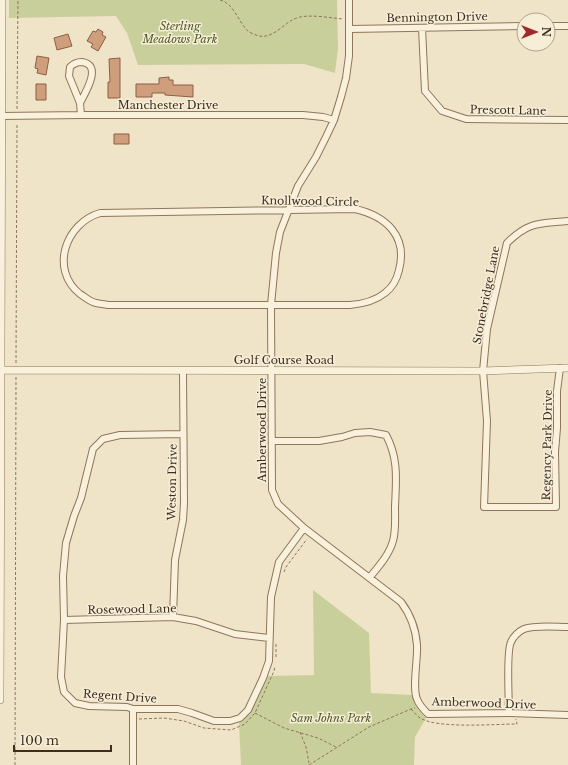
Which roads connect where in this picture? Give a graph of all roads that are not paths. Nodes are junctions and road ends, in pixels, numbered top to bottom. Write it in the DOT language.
graph roads {
  1 [pos="2,0"];
  2 [pos="349,0"];
  3 [pos="516,26"];
  4 [pos="556,26"];
  5 [pos="568,26"];
  6 [pos="350,28"];
  7 [pos="422,28"];
  8 [pos="80,103"];
  9 [pos="81,115"];
  10 [pos="2,116"];
  11 [pos="334,120"];
  12 [pos="568,120"];
  13 [pos="288,210"];
  14 [pos="568,221"];
  15 [pos="271,305"];
  16 [pos="560,368"];
  17 [pos="568,368"];
  18 [pos="1,370"];
  19 [pos="183,371"];
  20 [pos="272,371"];
  21 [pos="483,371"];
  22 [pos="183,434"];
  23 [pos="272,441"];
  24 [pos="304,528"];
  25 [pos="370,577"];
  26 [pos="173,617"];
  27 [pos="64,620"];
  28 [pos="568,628"];
  29 [pos="270,638"];
  30 [pos="0,700"];
  31 [pos="132,709"];
  32 [pos="509,713"];
  33 [pos="568,715"];
  34 [pos="133,765"];
  1 -- 10 [label="street"];
  2 -- 6 [label="street, Amberwood Drive"];
  3 -- 7 [label="street, Bennington Drive"];
  4 -- 5 [label="street"];
  6 -- 7 [label="street, Bennington Drive"];
  6 -- 11 [label="street, Amberwood Drive"];
  7 -- 12 [label="street, Prescott Lane"];
  8 -- 8 [label="street"];
  8 -- 9 [label="street"];
  9 -- 10 [label="street, Manchester Drive"];
  9 -- 11 [label="street, Manchester Drive"];
  10 -- 18 [label="street"];
  11 -- 13 [label="street, Amberwood Drive"];
  13 -- 15 [label="street, Amberwood Drive"];
  13 -- 15 [label="street, Knollwood Circle"];
  13 -- 15 [label="street, Knollwood Circle"];
  14 -- 21 [label="street, Stonebridge Lane"];
  15 -- 20 [label="street, Amberwood Drive"];
  16 -- 17 [label="street, Golf Course Road"];
  16 -- 21 [label="street, Golf Course Road"];
  16 -- 21 [label="street, Regency Park Drive"];
  18 -- 19 [label="street, Golf Course Road"];
  18 -- 30 [label="street"];
  19 -- 20 [label="street, Golf Course Road"];
  19 -- 22 [label="street, Weston Drive"];
  20 -- 21 [label="street, Golf Course Road"];
  20 -- 23 [label="street, Amberwood Drive"];
  22 -- 26 [label="street, Weston Drive"];
  22 -- 27 [label="street, Regent Drive"];
  23 -- 24 [label="street, Amberwood Drive"];
  23 -- 25 [label="street"];
  24 -- 25 [label="street, Amberwood Drive"];
  24 -- 29 [label="street, Regent Drive"];
  25 -- 32 [label="street, Amberwood Drive"];
  26 -- 27 [label="street, Rosewood Lane"];
  26 -- 29 [label="street, Rosewood Lane"];
  27 -- 31 [label="street, Regent Drive"];
  28 -- 32 [label="street"];
  29 -- 31 [label="street, Regent Drive"];
  31 -- 34 [label="street"];
  32 -- 33 [label="street, Amberwood Drive"];
}
